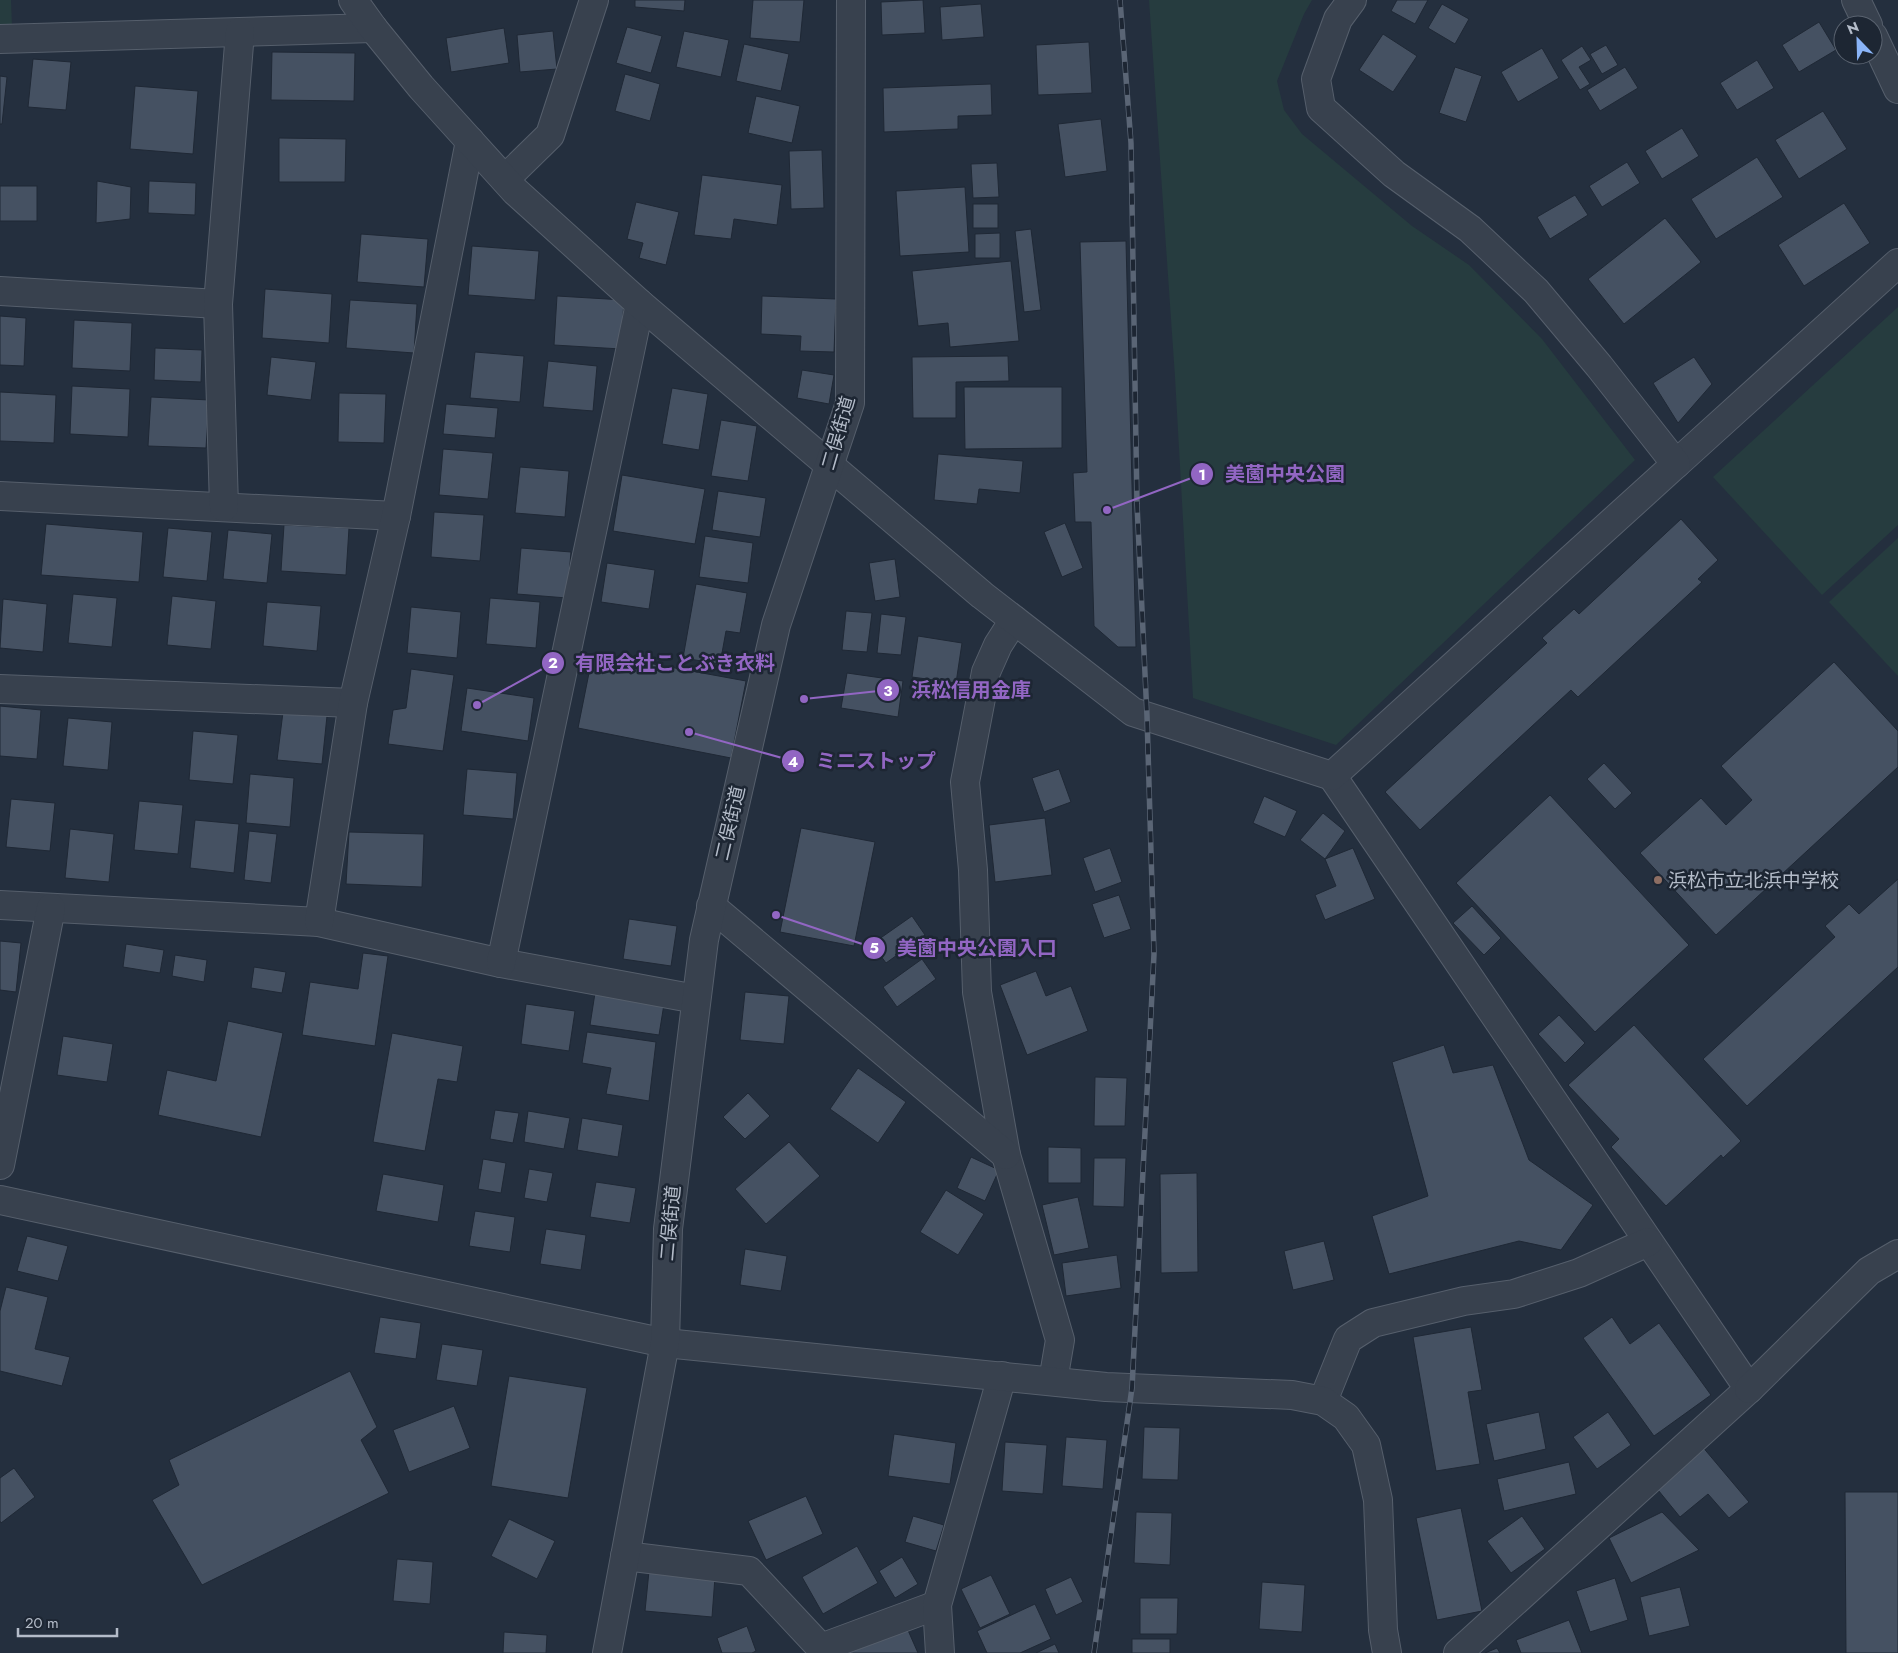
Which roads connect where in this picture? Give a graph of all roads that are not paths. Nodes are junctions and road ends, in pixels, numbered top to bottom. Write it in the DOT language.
graph roads {
  1 [pos="353,0"];
  2 [pos="594,0"];
  3 [pos="851,0"];
  4 [pos="1352,0"];
  5 [pos="1856,0"];
  6 [pos="1863,15"];
  7 [pos="373,28"];
  8 [pos="240,32"];
  9 [pos="0,39"];
  10 [pos="1883,57"];
  11 [pos="1898,88"];
  12 [pos="470,141"];
  13 [pos="505,179"];
  14 [pos="1898,262"];
  15 [pos="0,291"];
  16 [pos="218,304"];
  17 [pos="640,304"];
  18 [pos="1676,464"];
  19 [pos="830,465"];
  20 [pos="0,496"];
  21 [pos="224,507"];
  22 [pos="396,516"];
  23 [pos="1014,620"];
  24 [pos="0,689"];
  25 [pos="353,703"];
  26 [pos="1332,776"];
  27 [pos="0,905"];
  28 [pos="711,906"];
  29 [pos="51,908"];
  30 [pos="319,922"];
  31 [pos="500,963"];
  32 [pos="696,999"];
  33 [pos="1006,1155"];
  34 [pos="0,1165"];
  35 [pos="0,1200"];
  36 [pos="1648,1242"];
  37 [pos="1898,1254"];
  38 [pos="665,1343"];
  39 [pos="1002,1376"];
  40 [pos="1053,1381"];
  41 [pos="1749,1389"];
  42 [pos="1323,1401"];
  43 [pos="625,1556"];
  44 [pos="938,1605"];
  45 [pos="607,1653"];
  46 [pos="940,1653"];
  47 [pos="1387,1653"];
  48 [pos="1458,1653"];
  1 -- 7 [label="street"];
  2 -- 13 [label="street"];
  3 -- 19 [label="street, 二俣街道"];
  4 -- 18 [label="street"];
  5 -- 6 [label="street"];
  7 -- 8 [label="street"];
  7 -- 12 [label="street"];
  8 -- 9 [label="street"];
  8 -- 16 [label="street"];
  10 -- 11 [label="street"];
  12 -- 13 [label="street"];
  12 -- 22 [label="street"];
  13 -- 17 [label="street"];
  14 -- 18 [label="street"];
  15 -- 16 [label="street"];
  16 -- 21 [label="street"];
  17 -- 19 [label="street"];
  17 -- 31 [label="street"];
  18 -- 26 [label="street"];
  19 -- 23 [label="street"];
  19 -- 28 [label="street, 二俣街道"];
  20 -- 21 [label="street"];
  21 -- 22 [label="street"];
  22 -- 25 [label="street"];
  23 -- 26 [label="street"];
  23 -- 33 [label="street"];
  24 -- 25 [label="street"];
  25 -- 30 [label="street"];
  26 -- 36 [label="street"];
  27 -- 29 [label="street"];
  28 -- 32 [label="street, 二俣街道"];
  28 -- 33 [label="street"];
  29 -- 30 [label="street"];
  29 -- 34 [label="street"];
  30 -- 31 [label="street"];
  31 -- 32 [label="street"];
  32 -- 38 [label="street, 二俣街道"];
  33 -- 40 [label="street"];
  35 -- 38 [label="street"];
  36 -- 41 [label="street"];
  36 -- 42 [label="street"];
  37 -- 41 [label="street"];
  38 -- 39 [label="street"];
  38 -- 43 [label="street, 二俣街道"];
  39 -- 40 [label="street"];
  39 -- 44 [label="street"];
  40 -- 42 [label="street"];
  41 -- 48 [label="street"];
  42 -- 47 [label="street"];
  43 -- 44 [label="street"];
  43 -- 45 [label="street, 二俣街道"];
  44 -- 46 [label="street"];
}
